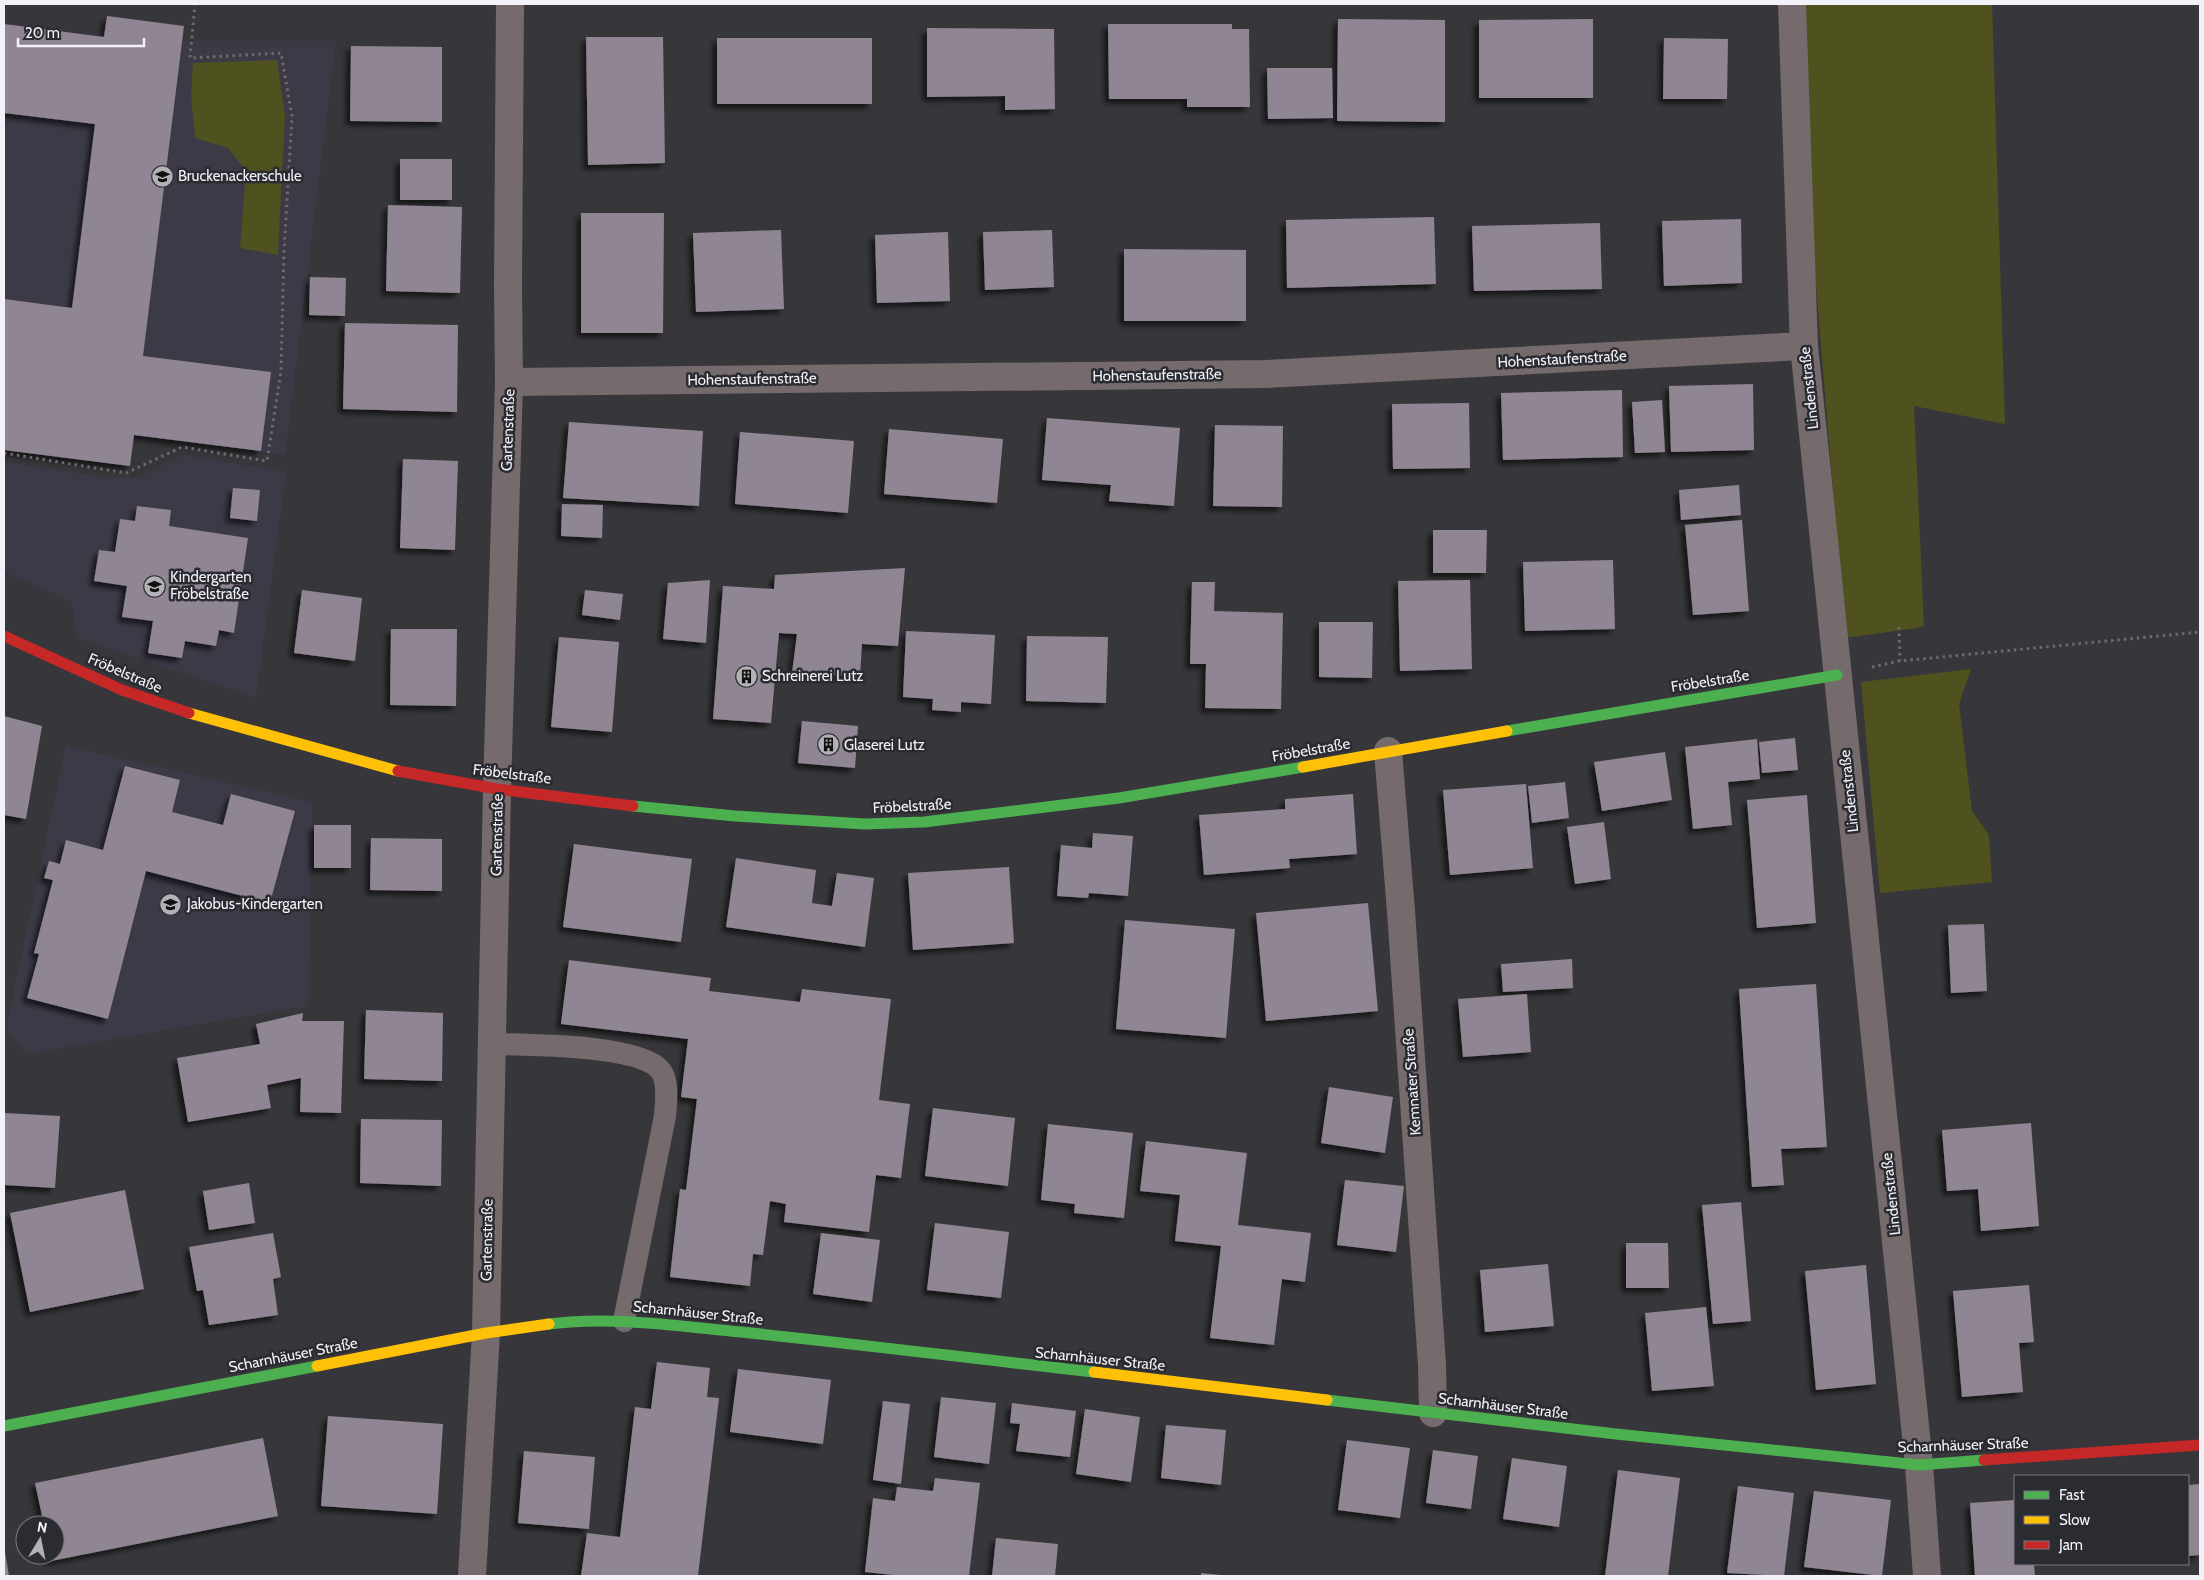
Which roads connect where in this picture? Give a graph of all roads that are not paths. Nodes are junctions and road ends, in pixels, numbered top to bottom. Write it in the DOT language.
graph roads {
  1 [pos="510,4"];
  2 [pos="1792,4"];
  3 [pos="1804,346"];
  4 [pos="509,382"];
  5 [pos="4,636"];
  6 [pos="1838,675"];
  7 [pos="1388,751"];
  8 [pos="497,788"];
  9 [pos="492,1044"];
  10 [pos="624,1321"];
  11 [pos="486,1333"];
  12 [pos="1433,1413"];
  13 [pos="4,1426"];
  14 [pos="2200,1445"];
  15 [pos="1919,1465"];
  16 [pos="472,1576"];
  17 [pos="1928,1576"];
  1 -- 4 [label="street, Gartenstraße"];
  2 -- 3 [label="street, Lindenstraße"];
  3 -- 4 [label="street, Hohenstaufenstraße"];
  3 -- 6 [label="street, Lindenstraße"];
  4 -- 8 [label="street, Gartenstraße"];
  5 -- 8 [label="street, Fröbelstraße"];
  6 -- 7 [label="street, Fröbelstraße"];
  6 -- 15 [label="street, Lindenstraße"];
  7 -- 8 [label="street, Fröbelstraße"];
  7 -- 12 [label="street, Kemnater Straße"];
  8 -- 9 [label="street, Gartenstraße"];
  9 -- 10 [label="lane"];
  9 -- 11 [label="street, Gartenstraße"];
  10 -- 11 [label="street, Scharnhäuser Straße"];
  10 -- 12 [label="street, Scharnhäuser Straße"];
  11 -- 13 [label="street, Scharnhäuser Straße"];
  11 -- 16 [label="street, Gartenstraße"];
  12 -- 15 [label="street, Scharnhäuser Straße"];
  14 -- 15 [label="street, Scharnhäuser Straße"];
  15 -- 17 [label="street, Lindenstraße"];
}
